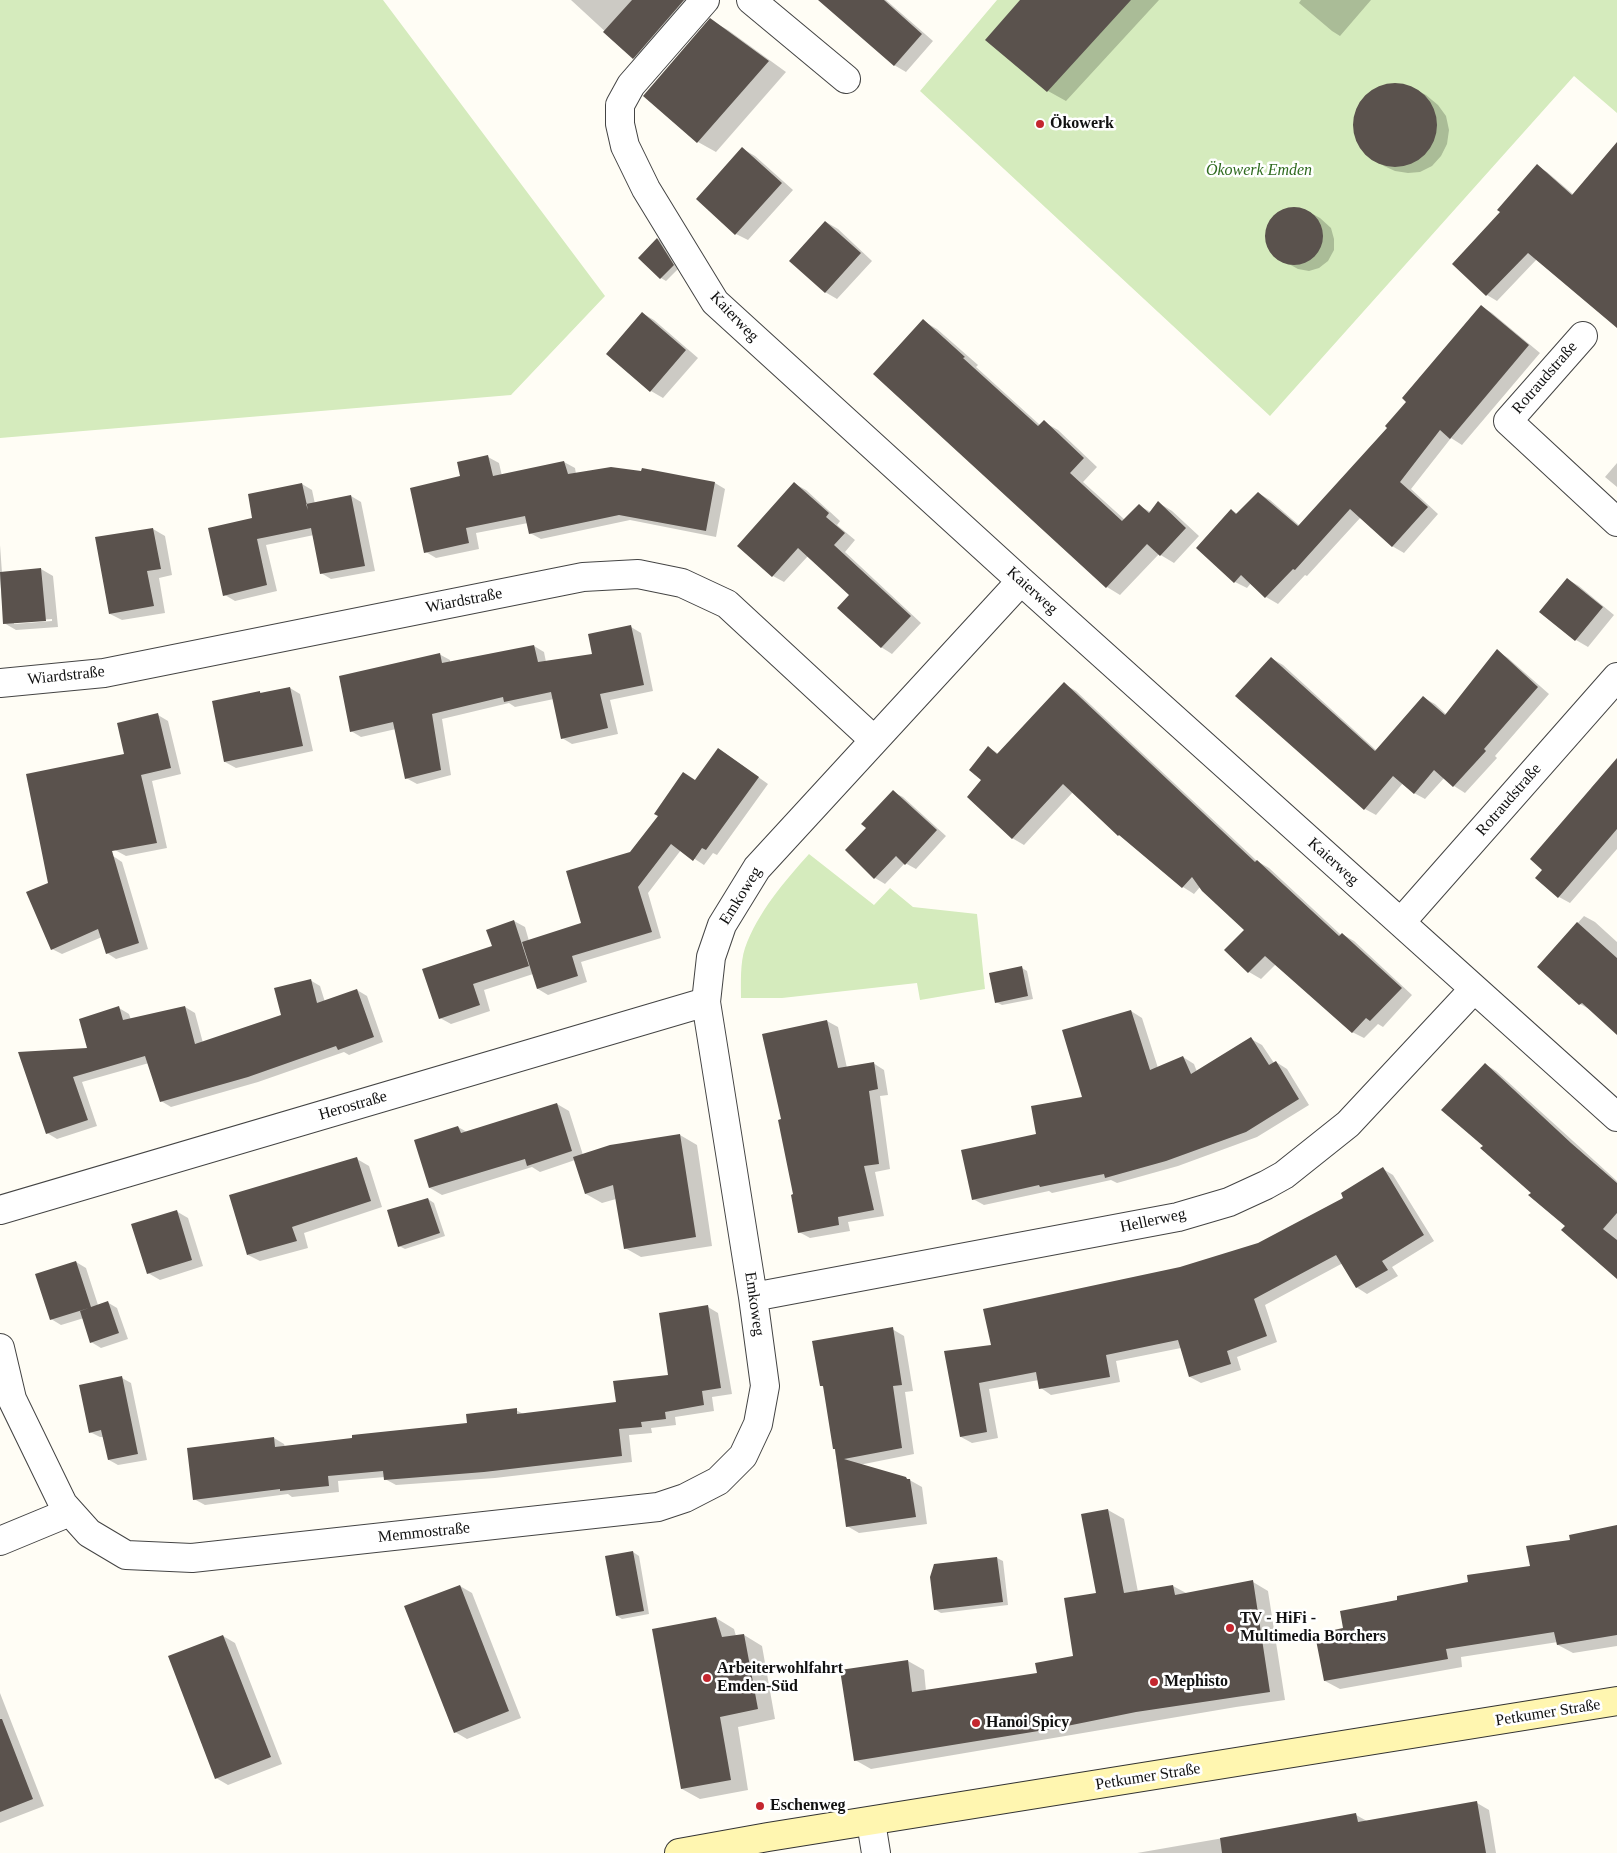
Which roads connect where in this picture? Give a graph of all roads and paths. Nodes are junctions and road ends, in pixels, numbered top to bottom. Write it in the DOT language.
graph roads {
  1 [pos="705,0"];
  2 [pos="751,0"];
  3 [pos="846,79"];
  4 [pos="1582,336"];
  5 [pos="1617,522"];
  6 [pos="1021,581"];
  7 [pos="1617,677"];
  8 [pos="0,683"];
  9 [pos="874,740"];
  10 [pos="1401,922"];
  11 [pos="1474,989"];
  12 [pos="706,1002"];
  13 [pos="1617,1117"];
  14 [pos="0,1210"];
  15 [pos="753,1297"];
  16 [pos="0,1348"];
  17 [pos="758,1424"];
  18 [pos="70,1512"];
  19 [pos="0,1541"];
  20 [pos="1617,1702"];
  21 [pos="871,1822"];
  22 [pos="679,1853"];
  23 [pos="876,1853"];
  1 -- 6 [label="street, Kaierweg"];
  2 -- 3 [label="street"];
  4 -- 5 [label="street, Rotraudstraße"];
  6 -- 9 [label="street, Emkoweg"];
  6 -- 10 [label="street, Kaierweg"];
  7 -- 10 [label="street, Rotraudstraße"];
  8 -- 9 [label="street, Wiardstraße"];
  9 -- 12 [label="street, Emkoweg"];
  10 -- 11 [label="street, Kaierweg"];
  11 -- 13 [label="street, Kaierweg"];
  11 -- 15 [label="street, Hellerweg"];
  12 -- 14 [label="street, Herostraße"];
  12 -- 15 [label="street, Emkoweg"];
  15 -- 17 [label="street, Emkoweg"];
  16 -- 18 [label="street, Memmostraße"];
  17 -- 18 [label="street, Memmostraße"];
  18 -- 19 [label="street"];
  20 -- 21 [label="main road, Petkumer Straße"];
  21 -- 22 [label="main road, Petkumer Straße"];
  21 -- 23 [label="street"];
}
